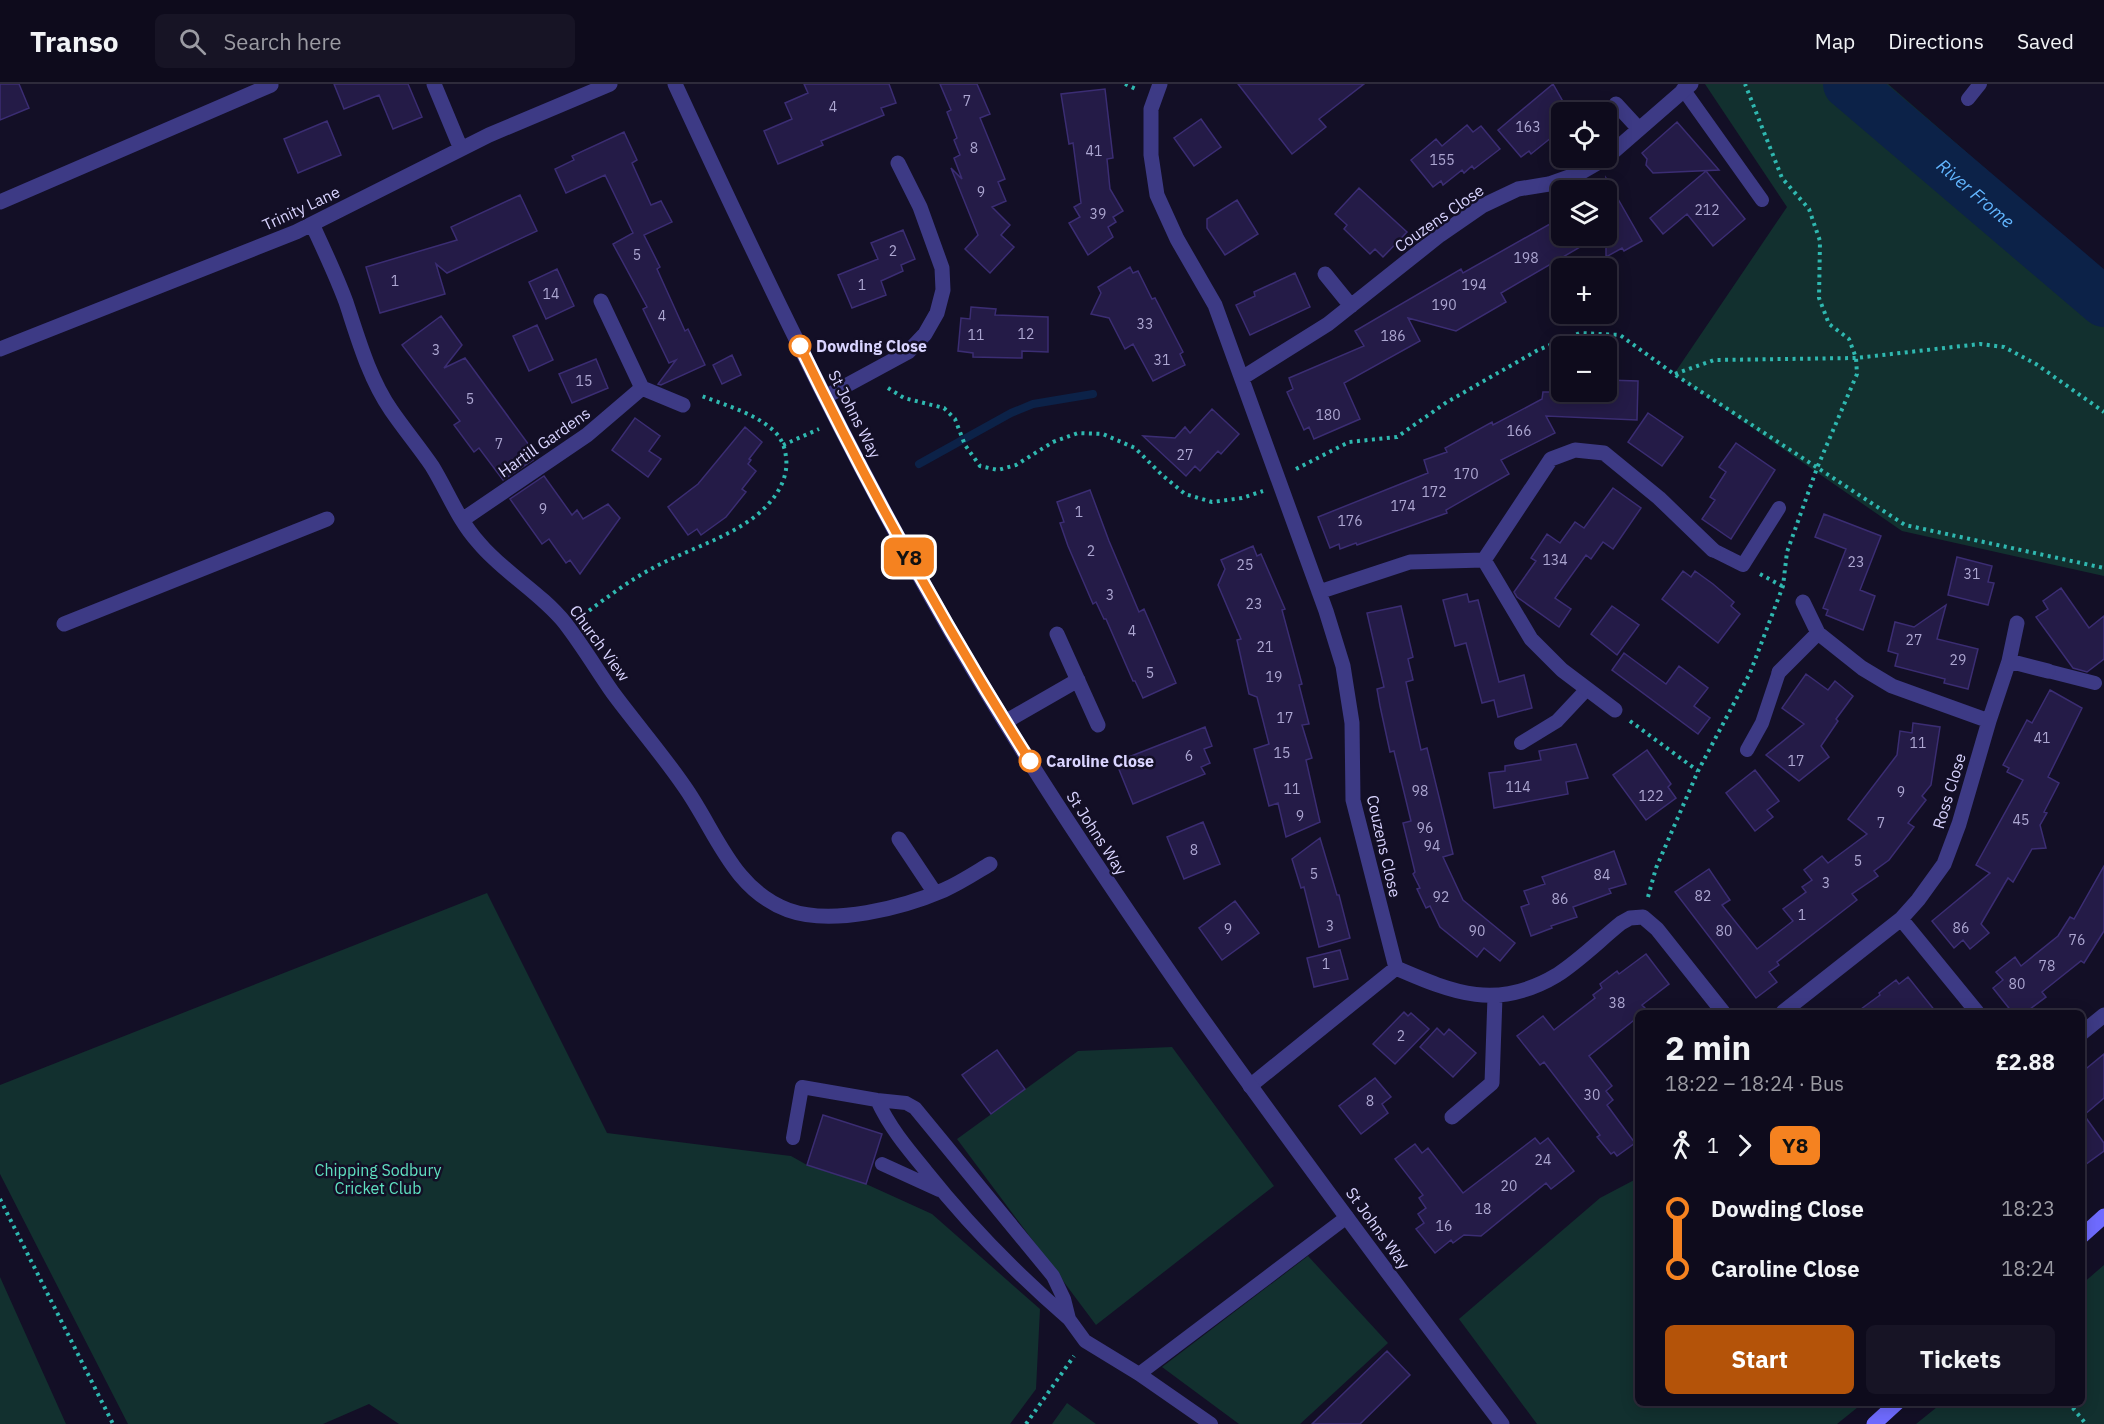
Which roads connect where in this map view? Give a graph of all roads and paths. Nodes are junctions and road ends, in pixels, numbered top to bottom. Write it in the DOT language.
graph roads {
  1 [pos="434,84"];
  2 [pos="610,84"];
  3 [pos="675,84"];
  4 [pos="1160,84"];
  5 [pos="1745,84"];
  6 [pos="1980,84"];
  7 [pos="271,85"];
  8 [pos="1687,87"];
  9 [pos="248,89"];
  10 [pos="1968,99"];
  11 [pos="1617,105"];
  12 [pos="1639,129"];
  13 [pos="461,149"];
  14 [pos="898,163"];
  15 [pos="1762,200"];
  16 [pos="0,202"];
  17 [pos="312,224"];
  18 [pos="1325,274"];
  19 [pos="601,301"];
  20 [pos="1352,306"];
  21 [pos="0,349"];
  22 [pos="1856,358"];
  23 [pos="1674,374"];
  24 [pos="1242,378"];
  25 [pos="885,386"];
  26 [pos="642,388"];
  27 [pos="825,397"];
  28 [pos="683,405"];
  29 [pos="2104,412"];
  30 [pos="820,428"];
  31 [pos="783,445"];
  32 [pos="1817,468"];
  33 [pos="1280,486"];
  34 [pos="1779,508"];
  35 [pos="327,519"];
  36 [pos="462,520"];
  37 [pos="1713,550"];
  38 [pos="1484,560"];
  39 [pos="1743,565"];
  40 [pos="2104,568"];
  41 [pos="1783,586"];
  42 [pos="1319,592"];
  43 [pos="1803,602"];
  44 [pos="2017,623"];
  45 [pos="64,624"];
  46 [pos="568,627"];
  47 [pos="1818,633"];
  48 [pos="1057,634"];
  49 [pos="2009,661"];
  50 [pos="2048,671"];
  51 [pos="1779,672"];
  52 [pos="1078,680"];
  53 [pos="2095,683"];
  54 [pos="1587,689"];
  55 [pos="1615,710"];
  56 [pos="1989,721"];
  57 [pos="1005,722"];
  58 [pos="1098,725"];
  59 [pos="1521,743"];
  60 [pos="1747,750"];
  61 [pos="1698,771"];
  62 [pos="899,839"];
  63 [pos="990,864"];
  64 [pos="935,893"];
  65 [pos="1643,917"];
  66 [pos="1901,919"];
  67 [pos="1396,968"];
  68 [pos="1495,997"];
  69 [pos="1721,1010"];
  70 [pos="1787,1010"];
  71 [pos="1975,1010"];
  72 [pos="2104,1015"];
  73 [pos="2085,1031"];
  74 [pos="1250,1086"];
  75 [pos="877,1100"];
  76 [pos="1452,1117"];
  77 [pos="793,1138"];
  78 [pos="882,1164"];
  79 [pos="944,1192"];
  80 [pos="0,1199"];
  81 [pos="1347,1216"];
  82 [pos="2104,1216"];
  83 [pos="2085,1233"];
  84 [pos="1069,1319"];
  85 [pos="1085,1341"];
  86 [pos="1139,1374"];
  87 [pos="1894,1406"];
  88 [pos="2071,1406"];
  89 [pos="113,1424"];
  90 [pos="1026,1424"];
  91 [pos="1211,1424"];
  92 [pos="1503,1424"];
  93 [pos="1874,1424"];
  94 [pos="2086,1424"];
  1 -- 13 [label="street"];
  2 -- 13 [label="street, Trinity Lane"];
  3 -- 27 [label="street, St Johns Way"];
  4 -- 24 [label="street, Couzens Close"];
  5 -- 22 [label="path"];
  6 -- 10 [label="lane"];
  7 -- 9 [label="street"];
  8 -- 12 [label="street, Couzens Close"];
  8 -- 15 [label="lane"];
  9 -- 16 [label="street"];
  11 -- 12 [label="street"];
  12 -- 20 [label="street, Couzens Close"];
  13 -- 17 [label="street, Trinity Lane"];
  14 -- 27 [label="street"];
  17 -- 21 [label="street, Trinity Lane"];
  17 -- 36 [label="street, Church View"];
  18 -- 20 [label="street"];
  19 -- 26 [label="street"];
  20 -- 24 [label="street, Couzens Close"];
  22 -- 23 [label="path"];
  22 -- 29 [label="path"];
  22 -- 32 [label="path"];
  23 -- 32 [label="path"];
  23 -- 33 [label="path"];
  24 -- 33 [label="street, Couzens Close"];
  25 -- 33 [label="path"];
  26 -- 28 [label="street"];
  26 -- 36 [label="street, Hartill Gardens"];
  27 -- 57 [label="street, St Johns Way"];
  28 -- 31 [label="path"];
  30 -- 31 [label="path"];
  31 -- 46 [label="path"];
  32 -- 40 [label="path"];
  32 -- 41 [label="path"];
  33 -- 42 [label="street, Couzens Close"];
  34 -- 39 [label="lane"];
  35 -- 45 [label="street"];
  36 -- 46 [label="street, Church View"];
  37 -- 38 [label="street"];
  37 -- 39 [label="lane"];
  38 -- 42 [label="street"];
  38 -- 54 [label="street"];
  39 -- 41 [label="path"];
  41 -- 43 [label="path"];
  41 -- 61 [label="path"];
  42 -- 67 [label="street, Couzens Close"];
  43 -- 47 [label="street"];
  44 -- 49 [label="street, Ross Close"];
  46 -- 64 [label="street, Church View"];
  47 -- 51 [label="street"];
  47 -- 56 [label="street"];
  48 -- 52 [label="street"];
  49 -- 50 [label="street"];
  49 -- 56 [label="street, Ross Close"];
  50 -- 53 [label="lane"];
  51 -- 60 [label="lane"];
  52 -- 57 [label="street"];
  52 -- 58 [label="street"];
  54 -- 55 [label="street"];
  54 -- 59 [label="lane"];
  55 -- 61 [label="path"];
  56 -- 66 [label="street, Ross Close"];
  57 -- 74 [label="street, St Johns Way"];
  61 -- 65 [label="path"];
  62 -- 64 [label="street"];
  63 -- 64 [label="street, Church View"];
  65 -- 68 [label="street"];
  65 -- 69 [label="street"];
  66 -- 70 [label="street, Ross Close"];
  66 -- 71 [label="street"];
  67 -- 68 [label="street"];
  67 -- 74 [label="street"];
  68 -- 76 [label="street"];
  72 -- 73 [label="street"];
  74 -- 81 [label="street, St Johns Way"];
  75 -- 77 [label="lane"];
  75 -- 79 [label="lane"];
  75 -- 84 [label="lane"];
  78 -- 79 [label="lane"];
  79 -- 84 [label="lane"];
  80 -- 89 [label="path"];
  81 -- 86 [label="lane"];
  81 -- 92 [label="street, St Johns Way"];
  82 -- 83 [label="main road"];
  84 -- 85 [label="lane"];
  85 -- 86 [label="lane"];
  85 -- 90 [label="path"];
  86 -- 91 [label="lane"];
  87 -- 93 [label="main road"];
  88 -- 94 [label="path"];
}
